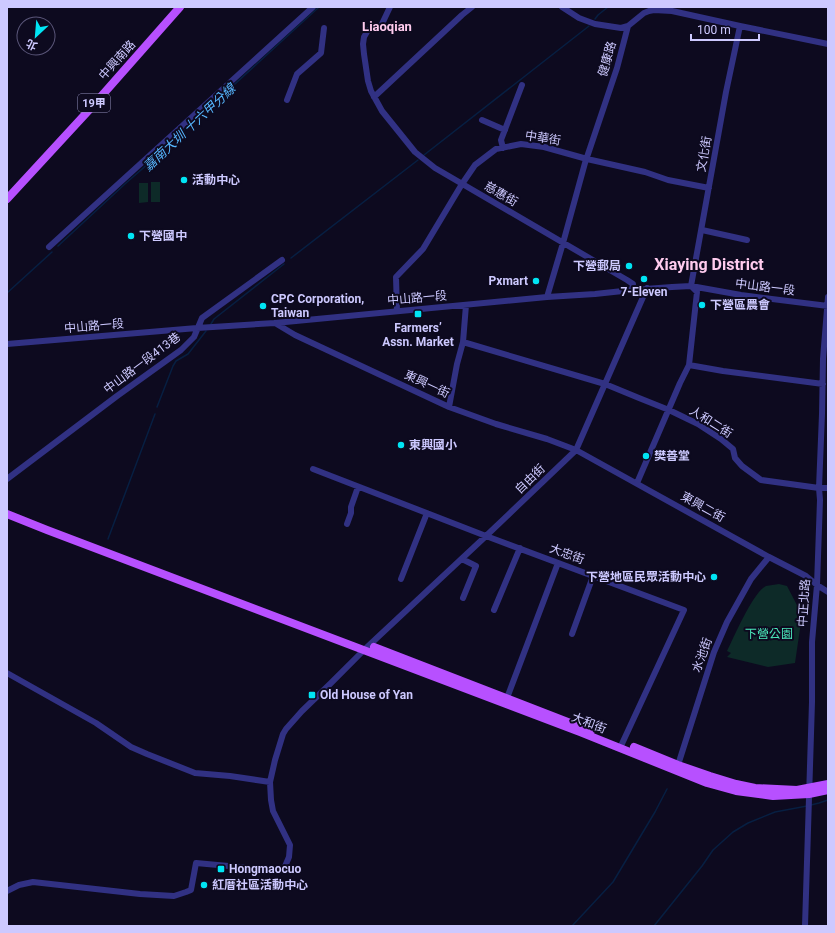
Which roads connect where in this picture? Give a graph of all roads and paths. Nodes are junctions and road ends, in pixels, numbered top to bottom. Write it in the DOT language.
graph roads {
  1 [pos="180,7"];
  2 [pos="313,7"];
  3 [pos="390,7"];
  4 [pos="472,7"];
  5 [pos="562,7"];
  6 [pos="628,26"];
  7 [pos="740,26"];
  8 [pos="324,28"];
  9 [pos="828,44"];
  10 [pos="522,85"];
  11 [pos="374,98"];
  12 [pos="287,100"];
  13 [pos="482,120"];
  14 [pos="505,130"];
  15 [pos="503,148"];
  16 [pos="587,159"];
  17 [pos="462,184"];
  18 [pos="709,188"];
  19 [pos="7,199"];
  20 [pos="702,230"];
  21 [pos="747,240"];
  22 [pos="563,243"];
  23 [pos="49,247"];
  24 [pos="282,260"];
  25 [pos="691,286"];
  26 [pos="647,288"];
  27 [pos="632,290"];
  28 [pos="547,297"];
  29 [pos="828,297"];
  30 [pos="466,305"];
  31 [pos="828,306"];
  32 [pos="397,311"];
  33 [pos="275,323"];
  34 [pos="198,328"];
  35 [pos="463,342"];
  36 [pos="7,344"];
  37 [pos="689,365"];
  38 [pos="605,384"];
  39 [pos="823,384"];
  40 [pos="449,407"];
  41 [pos="669,410"];
  42 [pos="576,450"];
  43 [pos="313,469"];
  44 [pos="7,479"];
  45 [pos="637,483"];
  46 [pos="358,487"];
  47 [pos="819,488"];
  48 [pos="828,488"];
  49 [pos="7,508"];
  50 [pos="427,513"];
  51 [pos="7,514"];
  52 [pos="347,524"];
  53 [pos="486,536"];
  54 [pos="520,548"];
  55 [pos="769,557"];
  56 [pos="462,559"];
  57 [pos="558,563"];
  58 [pos="593,576"];
  59 [pos="401,579"];
  60 [pos="817,585"];
  61 [pos="828,592"];
  62 [pos="463,598"];
  63 [pos="494,610"];
  64 [pos="572,634"];
  65 [pos="367,648"];
  66 [pos="7,673"];
  67 [pos="507,698"];
  68 [pos="621,745"];
  69 [pos="676,767"];
  70 [pos="270,782"];
  71 [pos="828,784"];
  72 [pos="828,790"];
  73 [pos="809,794"];
  74 [pos="7,891"];
  75 [pos="805,926"];
  1 -- 19 [label="main road, 中興南路 / 19甲"];
  2 -- 23 [label="street"];
  3 -- 11 [label="street, 慈惠街"];
  4 -- 11 [label="street"];
  5 -- 6 [label="street"];
  6 -- 7 [label="street"];
  6 -- 16 [label="street, 健康路"];
  7 -- 9 [label="street"];
  7 -- 18 [label="street, 文化街"];
  8 -- 12 [label="street"];
  10 -- 14 [label="street"];
  11 -- 17 [label="street, 慈惠街"];
  13 -- 14 [label="street"];
  14 -- 15 [label="street"];
  15 -- 16 [label="street, 中華街"];
  15 -- 17 [label="street, 中華街"];
  16 -- 18 [label="street, 中華街"];
  16 -- 22 [label="street, 健康路"];
  17 -- 22 [label="street, 慈惠街"];
  17 -- 32 [label="street, 中華街"];
  18 -- 20 [label="street, 文化街"];
  20 -- 21 [label="street"];
  20 -- 25 [label="street, 文化街"];
  22 -- 27 [label="street, 慈惠街"];
  22 -- 28 [label="street, 健康路"];
  24 -- 34 [label="street, 中山路一段413巷"];
  25 -- 26 [label="street, 中山路一段"];
  25 -- 31 [label="street, 中山路一段"];
  25 -- 37 [label="street"];
  26 -- 27 [label="street, 中山路一段"];
  26 -- 38 [label="street, 自由街"];
  27 -- 28 [label="street, 中山路一段"];
  28 -- 30 [label="street, 中山路一段"];
  29 -- 31 [label="street, 中正北路"];
  30 -- 32 [label="street, 中山路一段"];
  30 -- 35 [label="street"];
  31 -- 39 [label="street, 中正北路"];
  32 -- 33 [label="street, 中山路一段"];
  33 -- 34 [label="street, 中山路一段"];
  33 -- 40 [label="street, 東興一街"];
  34 -- 36 [label="street, 中山路一段"];
  34 -- 44 [label="street, 中山路一段413巷"];
  35 -- 38 [label="street, 人和二街"];
  35 -- 40 [label="street"];
  37 -- 39 [label="street"];
  37 -- 41 [label="street"];
  38 -- 41 [label="street, 人和二街"];
  38 -- 42 [label="street, 自由街"];
  39 -- 47 [label="street, 中正北路"];
  40 -- 42 [label="street, 東興一街"];
  41 -- 45 [label="street"];
  41 -- 47 [label="street, 人和二街"];
  42 -- 45 [label="street, 東興二街"];
  42 -- 53 [label="street, 自由街"];
  43 -- 46 [label="street, 大忠街"];
  45 -- 55 [label="street, 東興二街"];
  46 -- 50 [label="street, 大忠街"];
  46 -- 52 [label="street"];
  47 -- 48 [label="street, 人和二街"];
  47 -- 60 [label="street, 中正北路"];
  49 -- 65 [label="main road"];
  50 -- 53 [label="street, 大忠街"];
  50 -- 59 [label="street"];
  51 -- 65 [label="main road"];
  53 -- 54 [label="street, 大忠街"];
  53 -- 56 [label="street, 自由街"];
  54 -- 57 [label="street, 大忠街"];
  54 -- 63 [label="street"];
  55 -- 60 [label="street, 東興二街"];
  55 -- 69 [label="street, 水池街"];
  56 -- 62 [label="street"];
  56 -- 65 [label="street, 自由街"];
  57 -- 58 [label="street, 大忠街"];
  57 -- 67 [label="street"];
  58 -- 64 [label="street"];
  58 -- 68 [label="street, 大忠街"];
  60 -- 61 [label="street, 東興二街"];
  60 -- 73 [label="street, 中正北路"];
  65 -- 67 [label="main road, 大和街"];
  65 -- 68 [label="main road, 大和街"];
  65 -- 70 [label="street, 自由街"];
  66 -- 70 [label="street"];
  67 -- 68 [label="main road, 大和街"];
  68 -- 69 [label="main road, 大和街"];
  69 -- 73 [label="main road, 大和街"];
  70 -- 74 [label="street, 自由街"];
  71 -- 73 [label="main road"];
  72 -- 73 [label="main road"];
  73 -- 75 [label="street, 中正北路"];
}
